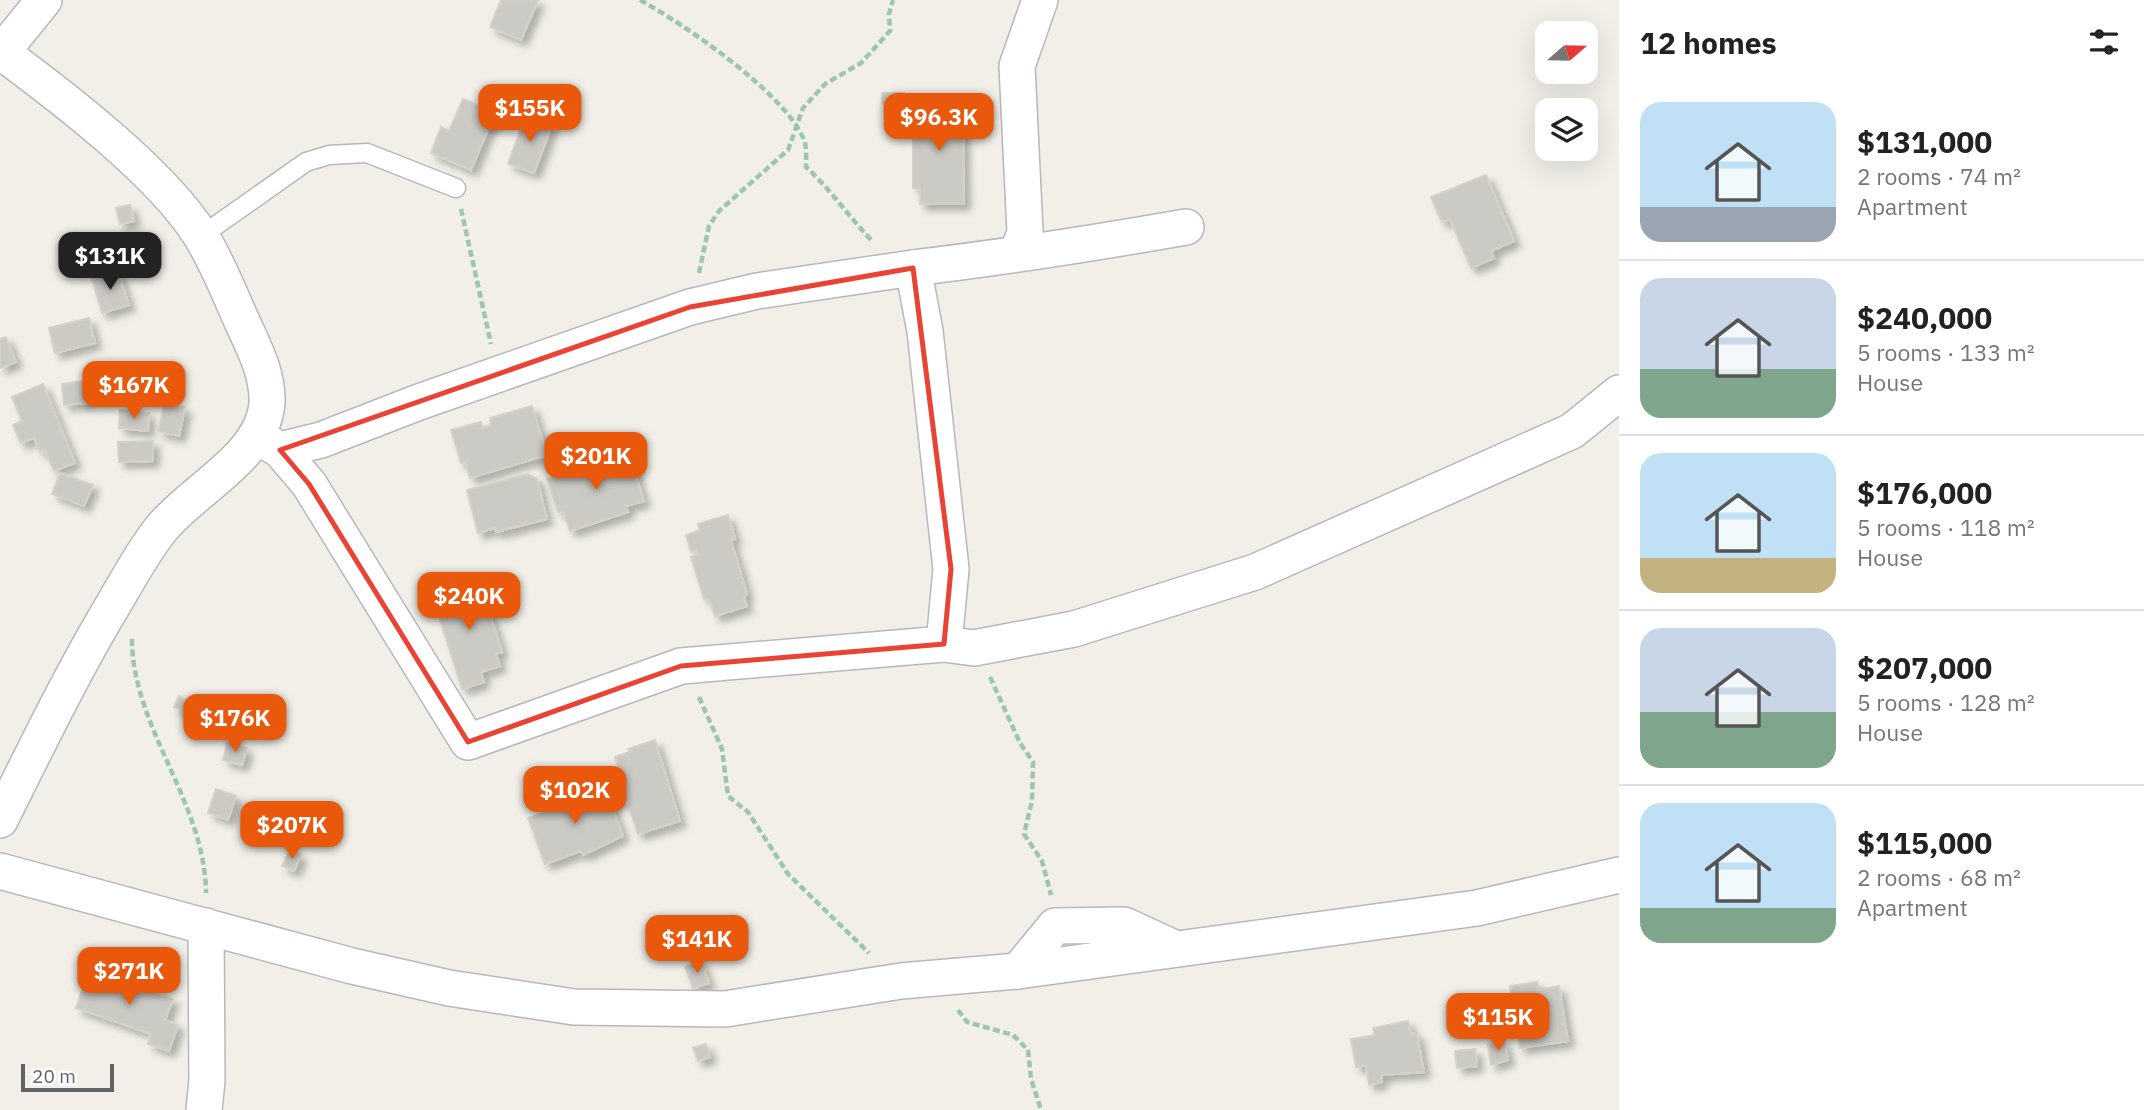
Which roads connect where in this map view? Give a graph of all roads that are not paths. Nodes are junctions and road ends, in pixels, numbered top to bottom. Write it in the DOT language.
graph roads {
  1 [pos="44,0"];
  2 [pos="1041,0"];
  3 [pos="1,51"];
  4 [pos="456,188"];
  5 [pos="1186,227"];
  6 [pos="201,236"];
  7 [pos="1018,252"];
  8 [pos="900,269"];
  9 [pos="1619,393"];
  10 [pos="269,443"];
  11 [pos="959,646"];
  12 [pos="0,820"];
  13 [pos="0,871"];
  14 [pos="1619,875"];
  15 [pos="206,926"];
  16 [pos="1176,950"];
  17 [pos="1018,971"];
  18 [pos="204,1110"];
  1 -- 3 [label="street"];
  2 -- 7 [label="street"];
  3 -- 6 [label="street"];
  4 -- 6 [label="lane"];
  5 -- 7 [label="street"];
  6 -- 10 [label="street"];
  7 -- 8 [label="street"];
  8 -- 10 [label="street"];
  8 -- 11 [label="street"];
  9 -- 11 [label="street"];
  10 -- 11 [label="street"];
  10 -- 12 [label="street"];
  13 -- 15 [label="street"];
  14 -- 16 [label="street"];
  15 -- 17 [label="street"];
  15 -- 18 [label="street"];
  16 -- 17 [label="street"];
  16 -- 17 [label="street"];
}
